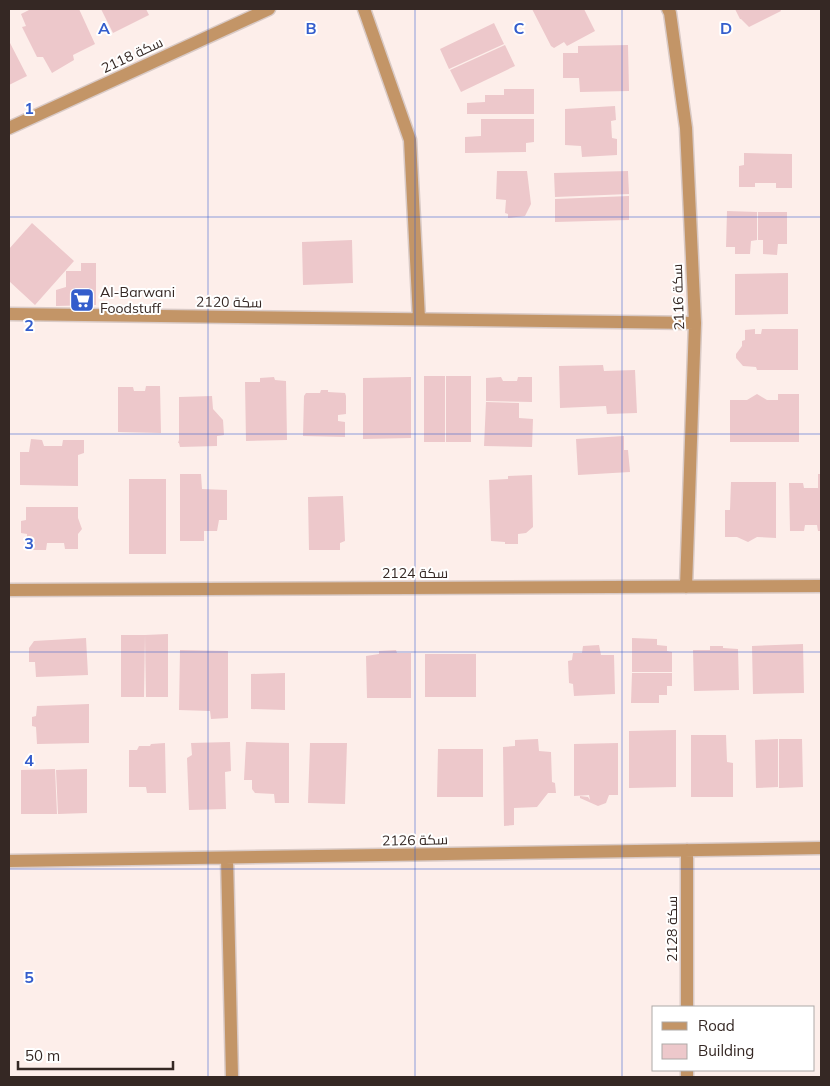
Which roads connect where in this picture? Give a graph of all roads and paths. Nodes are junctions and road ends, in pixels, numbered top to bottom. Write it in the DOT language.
graph roads {
  1 [pos="268,9"];
  2 [pos="364,9"];
  3 [pos="668,9"];
  4 [pos="9,128"];
  5 [pos="9,314"];
  6 [pos="419,319"];
  7 [pos="695,322"];
  8 [pos="821,586"];
  9 [pos="686,587"];
  10 [pos="9,590"];
  11 [pos="821,848"];
  12 [pos="687,850"];
  13 [pos="227,858"];
  14 [pos="9,861"];
  15 [pos="687,1006"];
  16 [pos="232,1077"];
  1 -- 4 [label="street, سكة 2118"];
  2 -- 6 [label="street"];
  3 -- 7 [label="street, سكة 2116"];
  5 -- 6 [label="street, سكة 2120"];
  6 -- 7 [label="street, سكة 2120"];
  7 -- 9 [label="street, سكة 2116"];
  8 -- 9 [label="street, سكة 2124"];
  9 -- 10 [label="street, سكة 2124"];
  11 -- 12 [label="street, سكة 2126"];
  12 -- 13 [label="street, سكة 2126"];
  12 -- 15 [label="street, سكة 2128"];
  13 -- 14 [label="street, سكة 2126"];
  13 -- 16 [label="street"];
}
